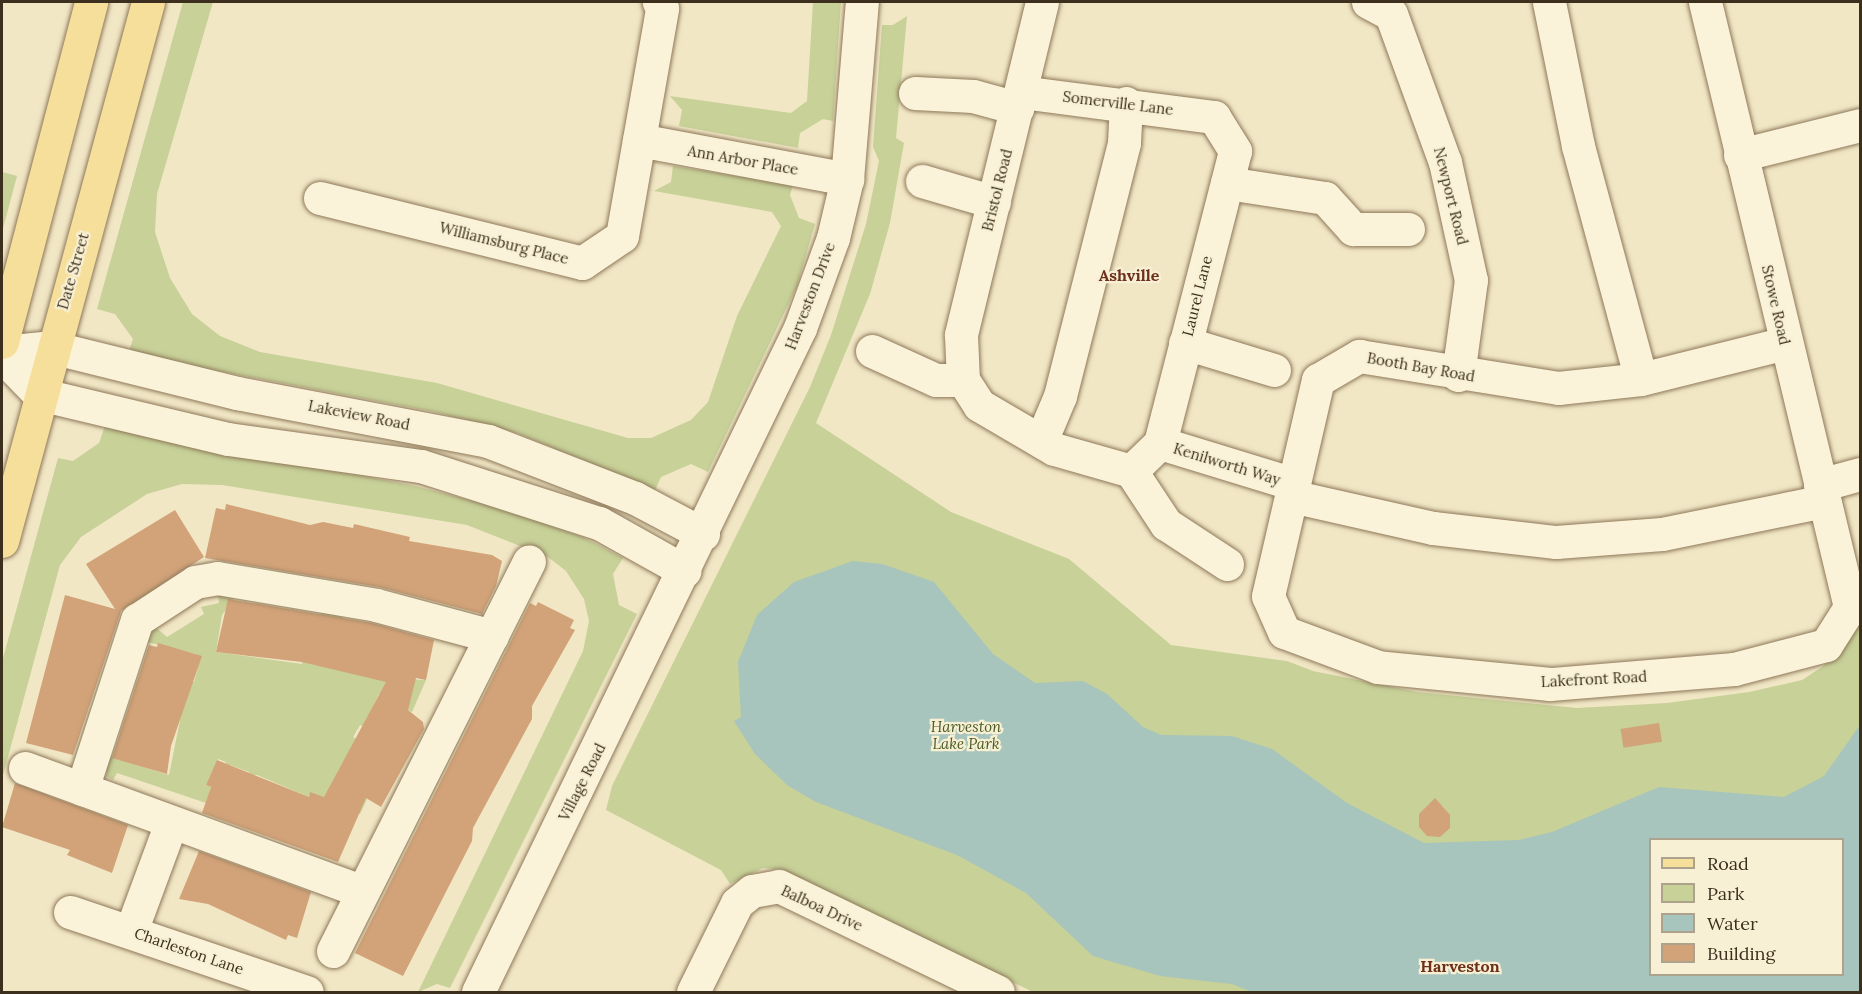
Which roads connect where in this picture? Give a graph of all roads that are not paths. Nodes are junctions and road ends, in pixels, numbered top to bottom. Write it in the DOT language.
graph roads {
  1 [pos="90,2"];
  2 [pos="148,2"];
  3 [pos="659,2"];
  4 [pos="862,2"];
  5 [pos="1042,2"];
  6 [pos="1549,2"];
  7 [pos="1704,2"];
  8 [pos="1375,3"];
  9 [pos="915,93"];
  10 [pos="1019,100"];
  11 [pos="1126,103"];
  12 [pos="1214,117"];
  13 [pos="1860,125"];
  14 [pos="639,140"];
  15 [pos="1740,155"];
  16 [pos="847,179"];
  17 [pos="922,181"];
  18 [pos="1227,183"];
  19 [pos="320,198"];
  20 [pos="994,202"];
  21 [pos="1408,229"];
  22 [pos="2,342"];
  23 [pos="1185,343"];
  24 [pos="1785,343"];
  25 [pos="51,347"];
  26 [pos="872,351"];
  27 [pos="2,354"];
  28 [pos="1274,370"];
  29 [pos="1458,375"];
  30 [pos="1641,379"];
  31 [pos="963,380"];
  32 [pos="39,394"];
  33 [pos="1041,441"];
  34 [pos="1160,443"];
  35 [pos="1131,471"];
  36 [pos="1860,474"];
  37 [pos="1292,490"];
  38 [pos="1822,493"];
  39 [pos="703,534"];
  40 [pos="2,541"];
  41 [pos="529,562"];
  42 [pos="1227,564"];
  43 [pos="686,571"];
  44 [pos="1850,607"];
  45 [pos="1284,632"];
  46 [pos="492,636"];
  47 [pos="25,768"];
  48 [pos="82,789"];
  49 [pos="171,823"];
  50 [pos="362,891"];
  51 [pos="70,912"];
  52 [pos="131,931"];
  53 [pos="333,951"];
  54 [pos="294,990"];
  55 [pos="478,993"];
  56 [pos="693,993"];
  57 [pos="998,993"];
  1 -- 22 [label="main road"];
  2 -- 25 [label="main road, Date Street"];
  3 -- 14 [label="street, Williamsburg Place"];
  4 -- 16 [label="street, Harveston Drive"];
  5 -- 10 [label="street, Bristol Road"];
  6 -- 30 [label="street"];
  7 -- 15 [label="street, Stowe Road"];
  8 -- 29 [label="street, Newport Road"];
  9 -- 10 [label="street, Somerville Lane"];
  10 -- 11 [label="street, Somerville Lane"];
  10 -- 20 [label="street, Bristol Road"];
  11 -- 12 [label="street, Somerville Lane"];
  11 -- 33 [label="street"];
  12 -- 18 [label="street, Laurel Lane"];
  13 -- 15 [label="street"];
  14 -- 16 [label="street, Ann Arbor Place"];
  14 -- 19 [label="street, Williamsburg Place"];
  15 -- 24 [label="street, Stowe Road"];
  16 -- 39 [label="street, Harveston Drive"];
  17 -- 20 [label="street"];
  18 -- 21 [label="street"];
  18 -- 23 [label="street, Laurel Lane"];
  20 -- 31 [label="street, Bristol Road"];
  23 -- 28 [label="street"];
  23 -- 34 [label="street, Laurel Lane"];
  24 -- 30 [label="street, Booth Bay Road"];
  24 -- 38 [label="street, Stowe Road"];
  25 -- 27 [label="street, Lakeview Road"];
  25 -- 32 [label="main road, Date Street"];
  25 -- 39 [label="street, Lakeview Road"];
  26 -- 31 [label="street"];
  27 -- 32 [label="street, Lakeview Road"];
  29 -- 30 [label="street, Booth Bay Road"];
  29 -- 37 [label="street, Booth Bay Road"];
  31 -- 33 [label="street"];
  32 -- 40 [label="main road, Date Street"];
  32 -- 43 [label="street"];
  33 -- 35 [label="street"];
  34 -- 35 [label="street"];
  34 -- 37 [label="street, Kenilworth Way"];
  35 -- 42 [label="street"];
  36 -- 38 [label="street, Kenilworth Way"];
  37 -- 38 [label="street, Kenilworth Way"];
  37 -- 45 [label="street, Booth Bay Road"];
  38 -- 44 [label="street, Stowe Road"];
  39 -- 43 [label="street, Harveston Drive"];
  41 -- 46 [label="street"];
  43 -- 55 [label="street, Village Road"];
  44 -- 45 [label="street, Lakefront Road"];
  46 -- 48 [label="street"];
  46 -- 50 [label="street"];
  47 -- 48 [label="street"];
  48 -- 49 [label="street"];
  49 -- 50 [label="street"];
  49 -- 52 [label="street"];
  50 -- 53 [label="street"];
  51 -- 52 [label="street, Charleston Lane"];
  52 -- 54 [label="street, Charleston Lane"];
  56 -- 57 [label="street, Balboa Drive"];
}
